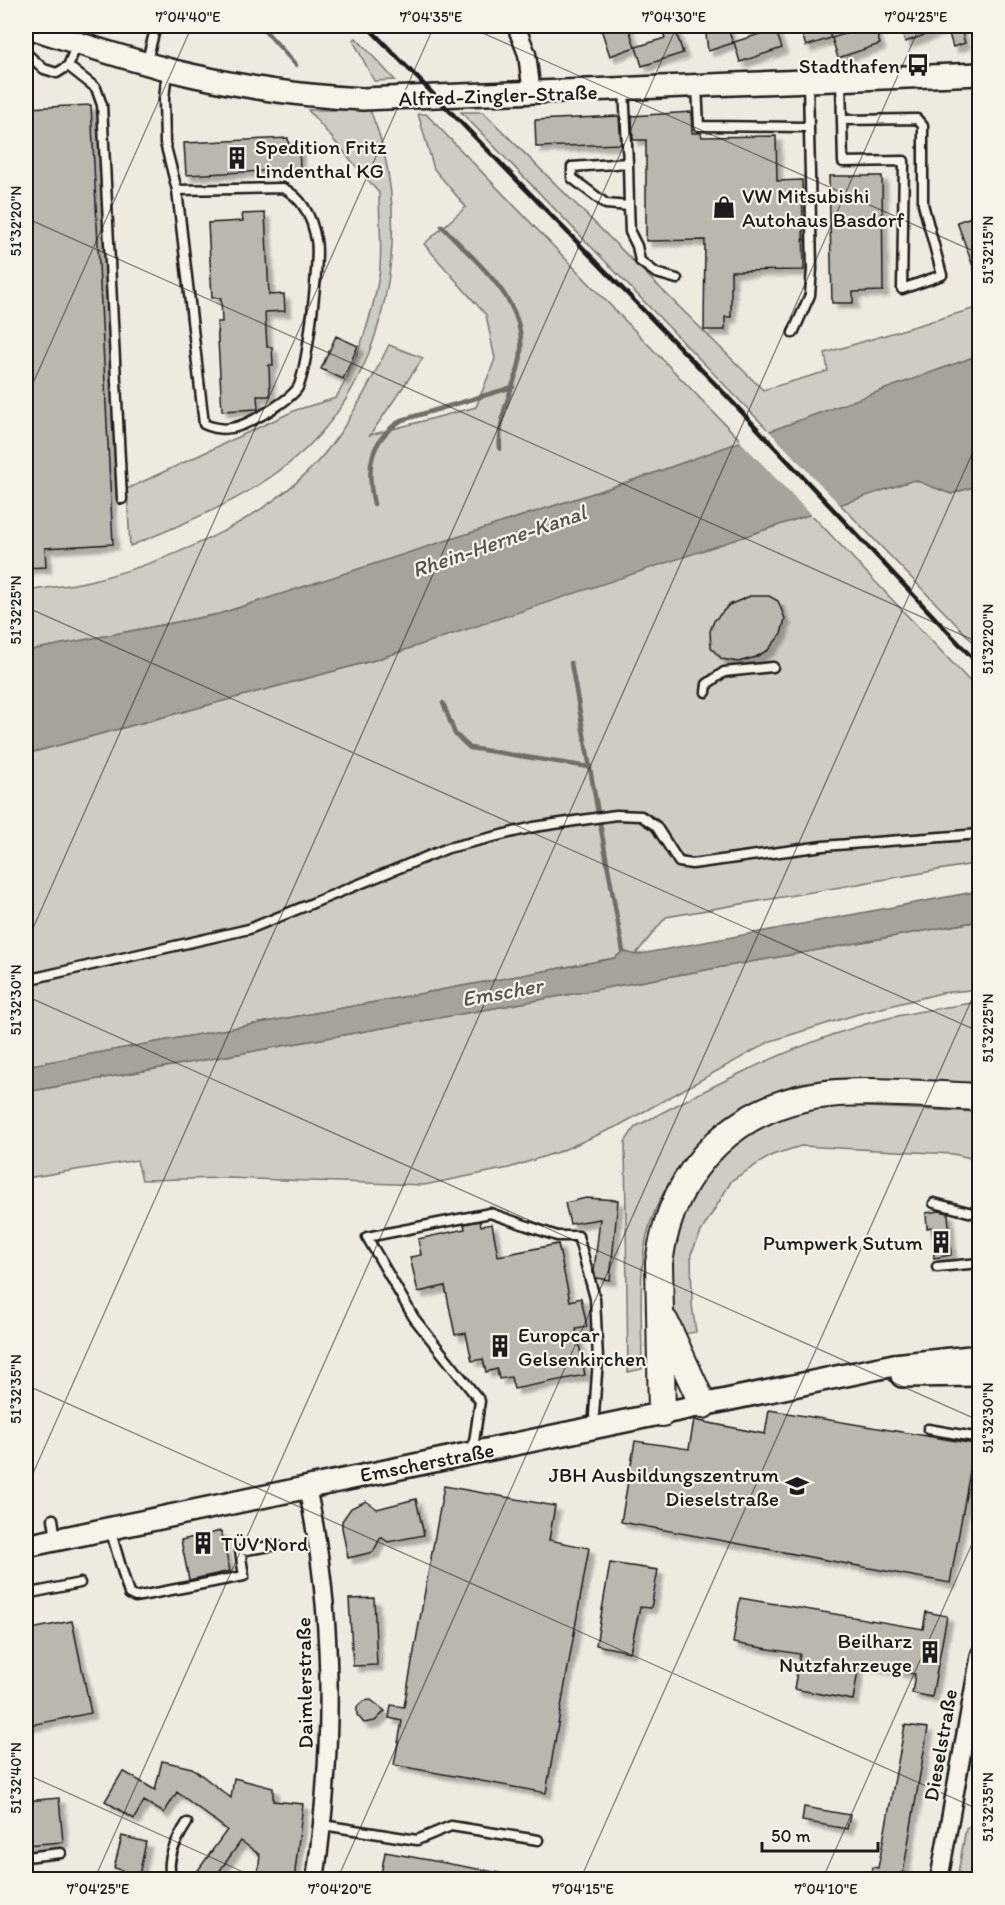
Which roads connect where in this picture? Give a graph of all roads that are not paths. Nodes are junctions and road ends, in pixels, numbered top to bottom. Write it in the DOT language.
graph roads {
  1 [pos="26,26"];
  2 [pos="156,26"];
  3 [pos="516,26"];
  4 [pos="78,43"];
  5 [pos="26,53"];
  6 [pos="146,65"];
  7 [pos="68,66"];
  8 [pos="168,71"];
  9 [pos="980,74"];
  10 [pos="841,81"];
  11 [pos="808,82"];
  12 [pos="697,87"];
  13 [pos="624,90"];
  14 [pos="532,94"];
  15 [pos="842,120"];
  16 [pos="808,127"];
  17 [pos="628,164"];
  18 [pos="177,189"];
  19 [pos="629,206"];
  20 [pos="677,279"];
  21 [pos="793,333"];
  22 [pos="123,499"];
  23 [pos="773,667"];
  24 [pos="706,692"];
  25 [pos="980,834"];
  26 [pos="26,980"];
  27 [pos="980,1097"];
  28 [pos="934,1203"];
  29 [pos="980,1215"];
  30 [pos="980,1263"];
  31 [pos="937,1267"];
  32 [pos="660,1310"];
  33 [pos="980,1356"];
  34 [pos="980,1376"];
  35 [pos="829,1380"];
  36 [pos="703,1405"];
  37 [pos="662,1413"];
  38 [pos="928,1428"];
  39 [pos="596,1429"];
  40 [pos="980,1437"];
  41 [pos="476,1452"];
  42 [pos="307,1487"];
  43 [pos="110,1528"];
  44 [pos="277,1545"];
  45 [pos="26,1546"];
  46 [pos="80,1583"];
  47 [pos="26,1594"];
  48 [pos="980,1653"];
  49 [pos="187,1822"];
  50 [pos="323,1825"];
  51 [pos="538,1840"];
  52 [pos="61,1853"];
  53 [pos="26,1857"];
  54 [pos="173,1880"];
  55 [pos="315,1880"];
  56 [pos="939,1880"];
  1 -- 4 [label="street, Alfred-Zingler-Straße"];
  2 -- 6 [label="lane"];
  3 -- 14 [label="street"];
  4 -- 6 [label="street, Alfred-Zingler-Straße"];
  4 -- 7 [label="lane"];
  5 -- 7 [label="lane"];
  6 -- 8 [label="street, Alfred-Zingler-Straße"];
  7 -- 22 [label="lane"];
  8 -- 14 [label="street, Alfred-Zingler-Straße"];
  8 -- 18 [label="lane"];
  9 -- 10 [label="street, Alfred-Zingler-Straße"];
  10 -- 11 [label="street, Alfred-Zingler-Straße"];
  10 -- 15 [label="lane"];
  11 -- 12 [label="street, Alfred-Zingler-Straße"];
  11 -- 16 [label="lane"];
  12 -- 13 [label="street, Alfred-Zingler-Straße"];
  12 -- 16 [label="lane"];
  13 -- 14 [label="street, Alfred-Zingler-Straße"];
  13 -- 17 [label="lane"];
  15 -- 15 [label="lane"];
  16 -- 21 [label="lane"];
  17 -- 19 [label="lane"];
  17 -- 19 [label="lane"];
  18 -- 18 [label="lane"];
  19 -- 20 [label="lane"];
  23 -- 24 [label="lane"];
  25 -- 26 [label="lane"];
  27 -- 32 [label="main road"];
  28 -- 29 [label="lane"];
  30 -- 31 [label="lane"];
  32 -- 36 [label="main road"];
  32 -- 37 [label="main road"];
  33 -- 35 [label="street, Emscherstraße"];
  34 -- 35 [label="street, Emscherstraße"];
  35 -- 36 [label="street, Emscherstraße"];
  36 -- 37 [label="street, Emscherstraße"];
  37 -- 39 [label="street, Emscherstraße"];
  38 -- 40 [label="lane"];
  39 -- 41 [label="street, Emscherstraße"];
  39 -- 41 [label="lane"];
  41 -- 42 [label="street, Emscherstraße"];
  42 -- 43 [label="street, Emscherstraße"];
  42 -- 50 [label="street, Daimlerstraße"];
  43 -- 44 [label="lane"];
  43 -- 45 [label="street, Emscherstraße"];
  46 -- 47 [label="lane"];
  48 -- 56 [label="street, Dieselstraße"];
  49 -- 54 [label="lane"];
  50 -- 51 [label="lane"];
  50 -- 55 [label="street, Daimlerstraße"];
  52 -- 53 [label="lane"];
}
